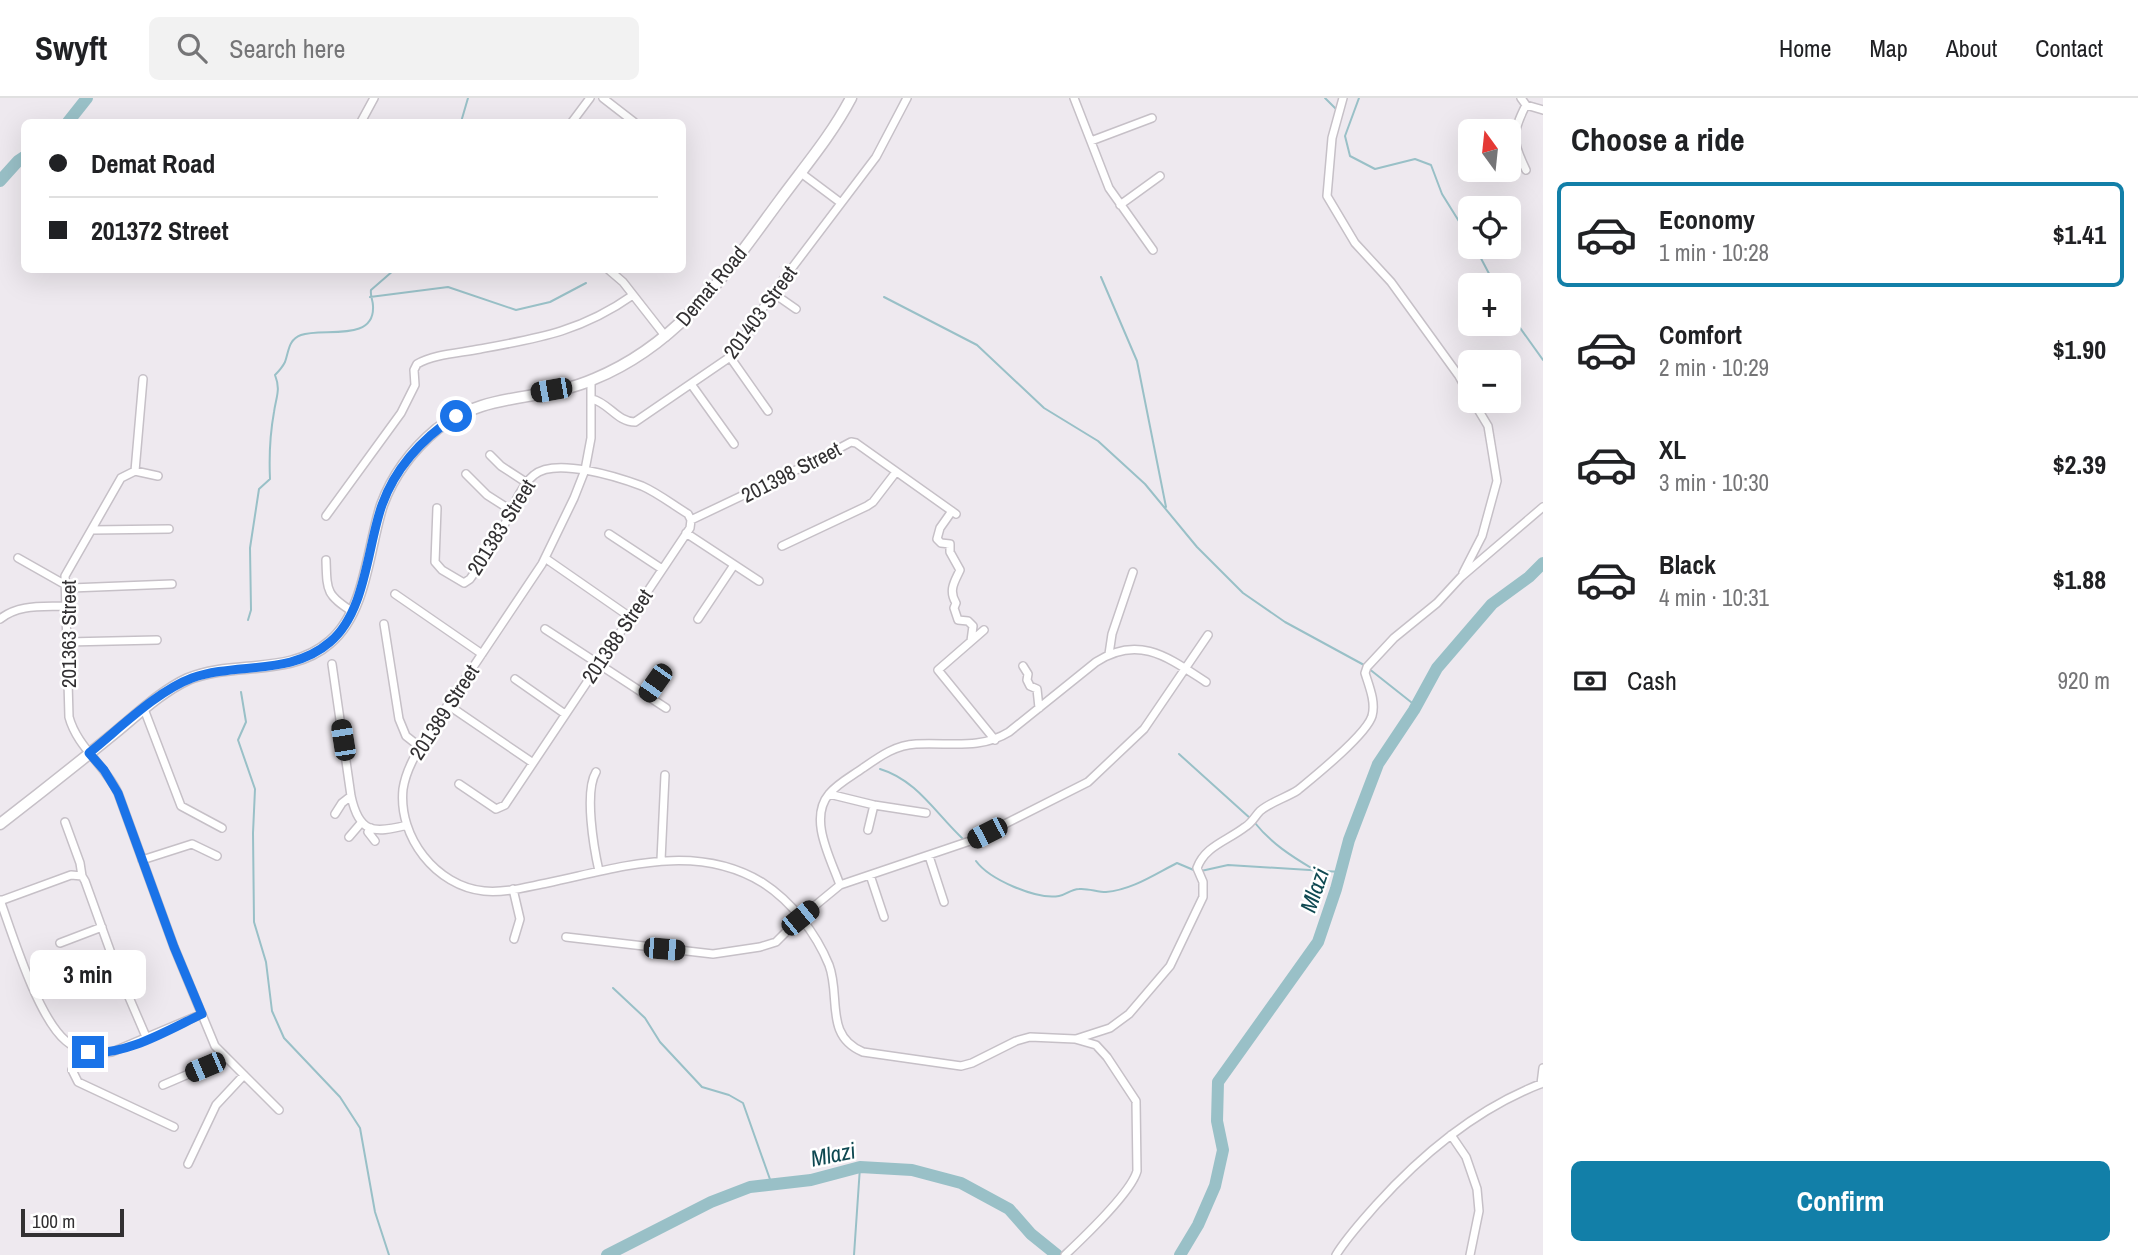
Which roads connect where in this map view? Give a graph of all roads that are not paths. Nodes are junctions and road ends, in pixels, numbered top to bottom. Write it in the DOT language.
graph roads {
  1 [pos="374,98"];
  2 [pos="590,98"];
  3 [pos="603,98"];
  4 [pos="851,98"];
  5 [pos="908,98"];
  6 [pos="1074,98"];
  7 [pos="1343,98"];
  8 [pos="1524,101"];
  9 [pos="1543,110"];
  10 [pos="1152,118"];
  11 [pos="363,119"];
  12 [pos="574,119"];
  13 [pos="630,119"];
  14 [pos="1091,141"];
  15 [pos="1526,170"];
  16 [pos="801,173"];
  17 [pos="1160,176"];
  18 [pos="841,203"];
  19 [pos="1120,205"];
  20 [pos="1153,250"];
  21 [pos="612,273"];
  22 [pos="773,293"];
  23 [pos="633,295"];
  24 [pos="796,309"];
  25 [pos="666,337"];
  26 [pos="730,357"];
  27 [pos="1458,376"];
  28 [pos="143,379"];
  29 [pos="591,381"];
  30 [pos="691,384"];
  31 [pos="592,399"];
  32 [pos="768,411"];
  33 [pos="1480,413"];
  34 [pos="734,444"];
  35 [pos="490,455"];
  36 [pos="586,470"];
  37 [pos="135,471"];
  38 [pos="896,472"];
  39 [pos="466,474"];
  40 [pos="158,476"];
  41 [pos="527,483"];
  42 [pos="1543,507"];
  43 [pos="437,508"];
  44 [pos="512,511"];
  45 [pos="326,516"];
  46 [pos="691,520"];
  47 [pos="169,529"];
  48 [pos="92,530"];
  49 [pos="686,533"];
  50 [pos="610,534"];
  51 [pos="782,546"];
  52 [pos="18,558"];
  53 [pos="545,558"];
  54 [pos="326,560"];
  55 [pos="734,565"];
  56 [pos="662,569"];
  57 [pos="1133,572"];
  58 [pos="1461,577"];
  59 [pos="759,581"];
  60 [pos="172,584"];
  61 [pos="64,586"];
  62 [pos="395,594"];
  63 [pos="65,606"];
  64 [pos="353,612"];
  65 [pos="630,617"];
  66 [pos="0,619"];
  67 [pos="698,619"];
  68 [pos="384,624"];
  69 [pos="545,629"];
  70 [pos="984,630"];
  71 [pos="1208,635"];
  72 [pos="157,640"];
  73 [pos="971,641"];
  74 [pos="67,642"];
  75 [pos="482,654"];
  76 [pos="1109,654"];
  77 [pos="332,664"];
  78 [pos="598,665"];
  79 [pos="1023,666"];
  80 [pos="1184,668"];
  81 [pos="663,671"];
  82 [pos="515,679"];
  83 [pos="1206,682"];
  84 [pos="646,695"];
  85 [pos="448,705"];
  86 [pos="666,708"];
  87 [pos="1039,708"];
  88 [pos="144,709"];
  89 [pos="565,714"];
  90 [pos="995,740"];
  91 [pos="420,747"];
  92 [pos="89,753"];
  93 [pos="533,763"];
  94 [pos="596,772"];
  95 [pos="664,775"];
  96 [pos="459,784"];
  97 [pos="829,794"];
  98 [pos="351,796"];
  99 [pos="874,805"];
  100 [pos="926,813"];
  101 [pos="335,814"];
  102 [pos="65,822"];
  103 [pos="361,823"];
  104 [pos="0,824"];
  105 [pos="407,825"];
  106 [pos="222,828"];
  107 [pos="371,828"];
  108 [pos="868,830"];
  109 [pos="349,837"];
  110 [pos="375,841"];
  111 [pos="217,856"];
  112 [pos="929,856"];
  113 [pos="142,860"];
  114 [pos="661,860"];
  115 [pos="599,872"];
  116 [pos="870,875"];
  117 [pos="82,876"];
  118 [pos="840,885"];
  119 [pos="513,889"];
  120 [pos="0,901"];
  121 [pos="944,902"];
  122 [pos="884,917"];
  123 [pos="800,918"];
  124 [pos="102,927"];
  125 [pos="566,937"];
  126 [pos="514,939"];
  127 [pos="60,943"];
  128 [pos="202,1014"];
  129 [pos="147,1039"];
  130 [pos="1075,1039"];
  131 [pos="82,1050"];
  132 [pos="226,1058"];
  133 [pos="1543,1068"];
  134 [pos="244,1075"];
  135 [pos="1542,1083"];
  136 [pos="163,1085"];
  137 [pos="279,1110"];
  138 [pos="174,1126"];
  139 [pos="1451,1135"];
  140 [pos="188,1164"];
  141 [pos="1065,1255"];
  142 [pos="1336,1255"];
  143 [pos="1470,1255"];
  1 -- 11 [label="street"];
  2 -- 12 [label="street"];
  3 -- 13 [label="street"];
  4 -- 16 [label="street, Demat Road"];
  5 -- 18 [label="street, 201403 Street"];
  6 -- 14 [label="street"];
  7 -- 27 [label="street"];
  8 -- 9 [label="street"];
  8 -- 15 [label="street"];
  10 -- 14 [label="street"];
  14 -- 19 [label="street"];
  16 -- 18 [label="street"];
  16 -- 25 [label="street, Demat Road"];
  17 -- 19 [label="street"];
  18 -- 22 [label="street, 201403 Street"];
  19 -- 20 [label="street"];
  21 -- 23 [label="street"];
  22 -- 24 [label="street"];
  22 -- 26 [label="street, 201403 Street"];
  23 -- 25 [label="street"];
  23 -- 45 [label="street"];
  25 -- 29 [label="street, Demat Road"];
  26 -- 30 [label="street, 201403 Street"];
  26 -- 32 [label="street"];
  28 -- 37 [label="street"];
  29 -- 31 [label="street, 201389 Street"];
  29 -- 64 [label="street, Demat Road"];
  30 -- 31 [label="street, 201403 Street"];
  30 -- 34 [label="street"];
  31 -- 36 [label="street, 201389 Street"];
  33 -- 58 [label="street"];
  35 -- 41 [label="street"];
  36 -- 41 [label="street, 201383 Street"];
  36 -- 46 [label="street"];
  36 -- 53 [label="street, 201389 Street"];
  37 -- 40 [label="street"];
  37 -- 48 [label="street, 201363 Street"];
  38 -- 46 [label="street, 201398 Street"];
  38 -- 51 [label="street"];
  38 -- 73 [label="street, 201398 Street"];
  39 -- 44 [label="street"];
  41 -- 44 [label="street, 201383 Street"];
  42 -- 58 [label="street"];
  43 -- 44 [label="street, 201383 Street"];
  46 -- 49 [label="street, 201388 Street"];
  47 -- 48 [label="street"];
  48 -- 61 [label="street, 201363 Street"];
  49 -- 55 [label="street"];
  49 -- 56 [label="street, 201388 Street"];
  50 -- 56 [label="street"];
  52 -- 61 [label="street"];
  53 -- 65 [label="street"];
  53 -- 75 [label="street, 201389 Street"];
  54 -- 64 [label="street"];
  55 -- 59 [label="street"];
  55 -- 67 [label="street"];
  56 -- 65 [label="street, 201388 Street"];
  57 -- 76 [label="street"];
  58 -- 130 [label="street"];
  60 -- 61 [label="street"];
  61 -- 63 [label="street, 201363 Street"];
  62 -- 75 [label="street"];
  63 -- 66 [label="street"];
  63 -- 74 [label="street, 201363 Street"];
  64 -- 88 [label="street, Demat Road"];
  65 -- 78 [label="street, 201388 Street"];
  68 -- 91 [label="street"];
  69 -- 78 [label="street"];
  70 -- 73 [label="street"];
  71 -- 80 [label="street"];
  72 -- 74 [label="street"];
  73 -- 90 [label="street"];
  74 -- 92 [label="street, 201363 Street"];
  75 -- 85 [label="street, 201389 Street"];
  76 -- 80 [label="street"];
  76 -- 87 [label="street"];
  77 -- 98 [label="street"];
  78 -- 84 [label="street"];
  78 -- 89 [label="street, 201388 Street"];
  79 -- 87 [label="street"];
  80 -- 83 [label="street"];
  80 -- 112 [label="street"];
  81 -- 84 [label="street"];
  82 -- 89 [label="street"];
  84 -- 86 [label="street"];
  85 -- 91 [label="street, 201389 Street"];
  85 -- 93 [label="street"];
  87 -- 90 [label="street"];
  88 -- 92 [label="street, Demat Road"];
  88 -- 106 [label="street"];
  89 -- 93 [label="street, 201388 Street"];
  90 -- 97 [label="street"];
  91 -- 105 [label="street, 201389 Street"];
  92 -- 104 [label="street, Demat Road"];
  92 -- 113 [label="street, 201363 Street"];
  93 -- 96 [label="street, 201388 Street"];
  94 -- 115 [label="street"];
  95 -- 114 [label="street"];
  97 -- 99 [label="street"];
  97 -- 118 [label="street"];
  98 -- 101 [label="street"];
  98 -- 103 [label="street"];
  99 -- 100 [label="street"];
  99 -- 108 [label="street"];
  102 -- 117 [label="street"];
  103 -- 107 [label="street"];
  103 -- 109 [label="street"];
  105 -- 107 [label="street"];
  105 -- 119 [label="street, 201389 Street"];
  107 -- 110 [label="street"];
  111 -- 113 [label="street"];
  112 -- 116 [label="street"];
  112 -- 121 [label="street"];
  113 -- 128 [label="street, 201363 Street"];
  114 -- 115 [label="street, 201389 Street"];
  114 -- 123 [label="street, 201389 Street"];
  115 -- 119 [label="street, 201389 Street"];
  116 -- 118 [label="street"];
  116 -- 122 [label="street"];
  117 -- 120 [label="street"];
  117 -- 124 [label="street"];
  118 -- 123 [label="street"];
  119 -- 126 [label="street"];
  120 -- 131 [label="street"];
  123 -- 125 [label="street"];
  123 -- 130 [label="street, 201389 Street"];
  124 -- 127 [label="street"];
  124 -- 129 [label="street"];
  128 -- 129 [label="street"];
  128 -- 132 [label="street, 201363 Street"];
  129 -- 131 [label="street"];
  130 -- 141 [label="street"];
  131 -- 138 [label="street"];
  132 -- 134 [label="street, 201363 Street"];
  132 -- 136 [label="street"];
  133 -- 135 [label="street"];
  134 -- 137 [label="street, 201363 Street"];
  134 -- 140 [label="street"];
  135 -- 139 [label="street"];
  139 -- 142 [label="street"];
  139 -- 143 [label="street"];
}
